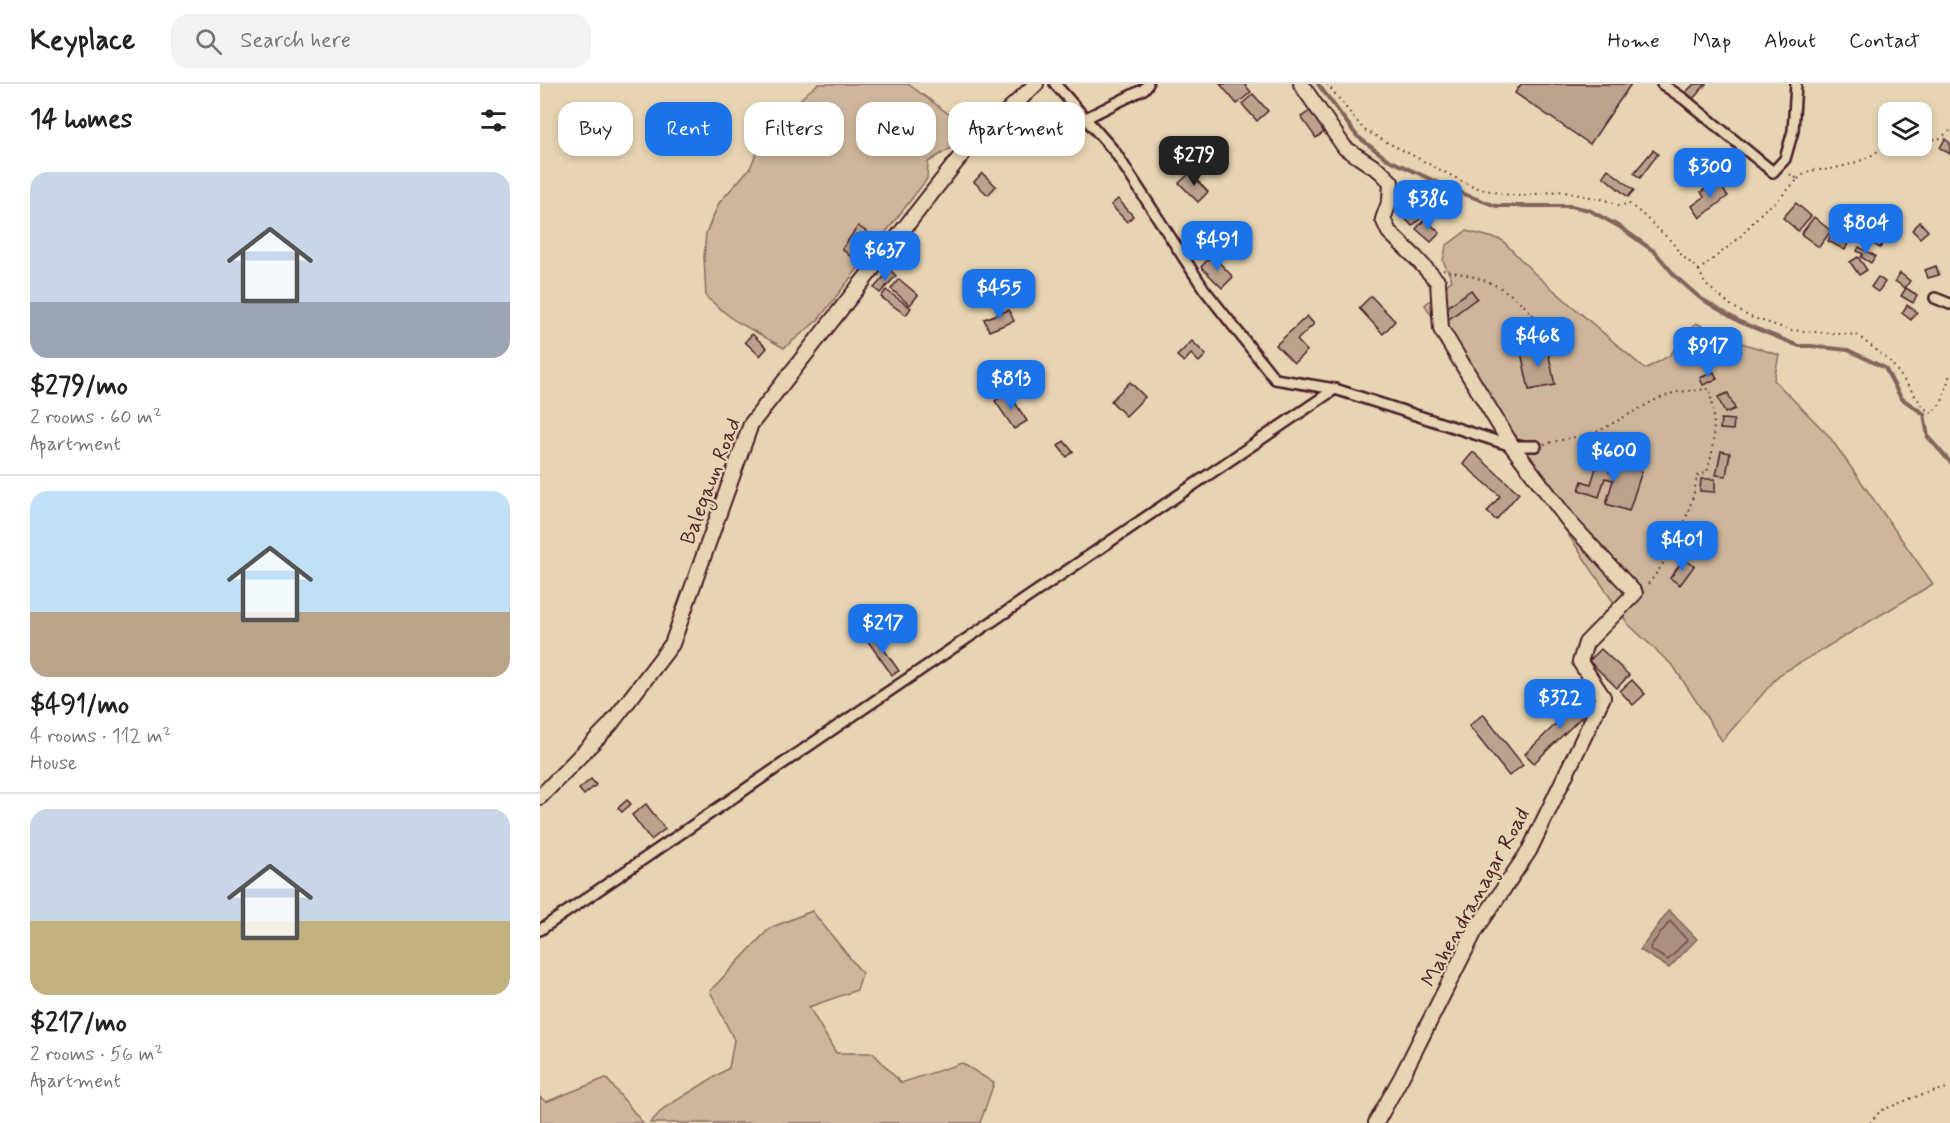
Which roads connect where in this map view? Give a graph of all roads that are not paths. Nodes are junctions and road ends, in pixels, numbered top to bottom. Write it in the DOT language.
graph roads {
  1 [pos="1036,84"];
  2 [pos="1054,84"];
  3 [pos="1148,84"];
  4 [pos="1301,84"];
  5 [pos="1796,84"];
  6 [pos="1665,85"];
  7 [pos="1086,118"];
  8 [pos="1935,298"];
  9 [pos="1950,304"];
  10 [pos="1335,389"];
  11 [pos="1512,446"];
  12 [pos="1536,446"];
  13 [pos="540,797"];
  14 [pos="540,930"];
  15 [pos="1376,1123"];
  1 -- 13 [label="street, Balegaun Road"];
  2 -- 7 [label="street"];
  3 -- 7 [label="street"];
  4 -- 11 [label="street"];
  5 -- 6 [label="street"];
  7 -- 10 [label="street"];
  8 -- 9 [label="street"];
  10 -- 11 [label="street"];
  10 -- 14 [label="street"];
  11 -- 12 [label="street"];
  11 -- 15 [label="street, Mahendranagar Road"];
}
